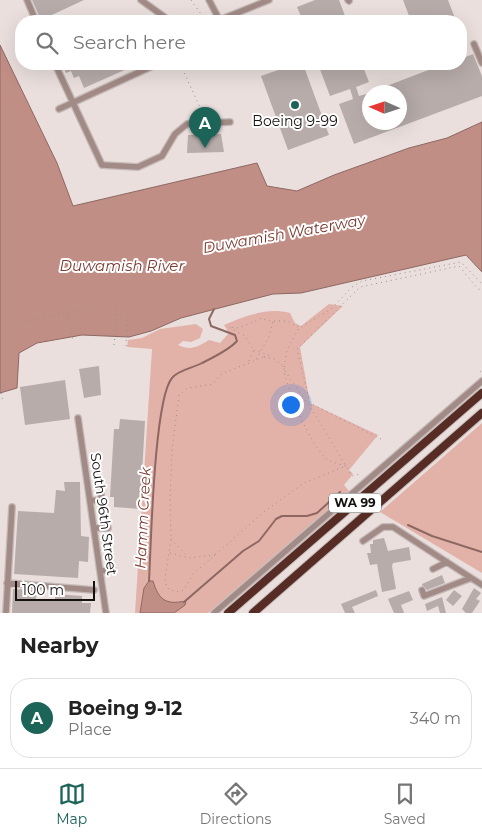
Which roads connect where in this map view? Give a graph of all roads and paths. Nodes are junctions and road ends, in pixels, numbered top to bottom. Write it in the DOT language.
graph roads {
  1 [pos="26,0"];
  2 [pos="141,0"];
  3 [pos="191,0"];
  4 [pos="210,0"];
  5 [pos="269,0"];
  6 [pos="33,15"];
  7 [pos="162,15"];
  8 [pos="202,15"];
  9 [pos="216,15"];
  10 [pos="233,15"];
  11 [pos="474,44"];
  12 [pos="482,63"];
  13 [pos="59,70"];
  14 [pos="144,70"];
  15 [pos="183,70"];
  16 [pos="73,102"];
  17 [pos="59,109"];
  18 [pos="230,122"];
  19 [pos="208,123"];
  20 [pos="482,284"];
  21 [pos="482,290"];
  22 [pos="96,306"];
  23 [pos="117,306"];
  24 [pos="128,306"];
  25 [pos="67,312"];
  26 [pos="29,321"];
  27 [pos="273,321"];
  28 [pos="299,328"];
  29 [pos="73,340"];
  30 [pos="114,345"];
  31 [pos="126,346"];
  32 [pos="254,350"];
  33 [pos="261,352"];
  34 [pos="271,357"];
  35 [pos="255,359"];
  36 [pos="249,362"];
  37 [pos="284,367"];
  38 [pos="482,381"];
  39 [pos="0,388"];
  40 [pos="482,393"];
  41 [pos="3,402"];
  42 [pos="482,413"];
  43 [pos="78,418"];
  44 [pos="381,439"];
  45 [pos="346,466"];
  46 [pos="360,474"];
  47 [pos="101,493"];
  48 [pos="90,500"];
  49 [pos="12,507"];
  50 [pos="94,528"];
  51 [pos="108,528"];
  52 [pos="171,539"];
  53 [pos="364,541"];
  54 [pos="170,553"];
  55 [pos="215,555"];
  56 [pos="189,558"];
  57 [pos="447,562"];
  58 [pos="433,569"];
  59 [pos="113,570"];
  60 [pos="100,571"];
  61 [pos="471,578"];
  62 [pos="7,583"];
  63 [pos="482,585"];
  64 [pos="94,590"];
  65 [pos="422,590"];
  66 [pos="6,613"];
  67 [pos="106,613"];
  68 [pos="214,613"];
  69 [pos="228,613"];
  70 [pos="253,613"];
  1 -- 6 [label="street"];
  2 -- 7 [label="street"];
  3 -- 8 [label="path"];
  4 -- 9 [label="street"];
  5 -- 10 [label="street"];
  11 -- 12 [label="street"];
  13 -- 16 [label="street"];
  14 -- 16 [label="street"];
  15 -- 19 [label="path"];
  16 -- 17 [label="street"];
  16 -- 19 [label="street"];
  18 -- 19 [label="street"];
  20 -- 28 [label="path"];
  21 -- 44 [label="path"];
  22 -- 25 [label="path"];
  23 -- 30 [label="path"];
  24 -- 31 [label="path"];
  25 -- 26 [label="path"];
  25 -- 29 [label="path"];
  27 -- 28 [label="path"];
  27 -- 32 [label="path"];
  27 -- 33 [label="path"];
  28 -- 37 [label="path"];
  32 -- 33 [label="path"];
  32 -- 36 [label="path"];
  33 -- 34 [label="path"];
  33 -- 35 [label="path"];
  34 -- 35 [label="path"];
  34 -- 37 [label="path"];
  35 -- 36 [label="path"];
  36 -- 52 [label="path"];
  37 -- 45 [label="path"];
  37 -- 45 [label="path"];
  38 -- 68 [label="street"];
  39 -- 41 [label="path"];
  40 -- 69 [label="highway, WA 99"];
  42 -- 70 [label="highway, WA 99"];
  43 -- 48 [label="street, South 96th Street"];
  45 -- 46 [label="path"];
  45 -- 55 [label="path"];
  47 -- 48 [label="street"];
  48 -- 50 [label="street, South 96th Street"];
  49 -- 62 [label="street"];
  50 -- 51 [label="street"];
  50 -- 60 [label="street, South 96th Street"];
  52 -- 54 [label="path"];
  52 -- 56 [label="path"];
  53 -- 57 [label="street"];
  54 -- 55 [label="path"];
  54 -- 56 [label="path"];
  55 -- 56 [label="path"];
  57 -- 58 [label="street"];
  57 -- 61 [label="street"];
  59 -- 60 [label="street"];
  60 -- 67 [label="street, South 96th Street"];
  61 -- 63 [label="street"];
  61 -- 65 [label="street"];
  62 -- 64 [label="street"];
  62 -- 66 [label="street"];
}
